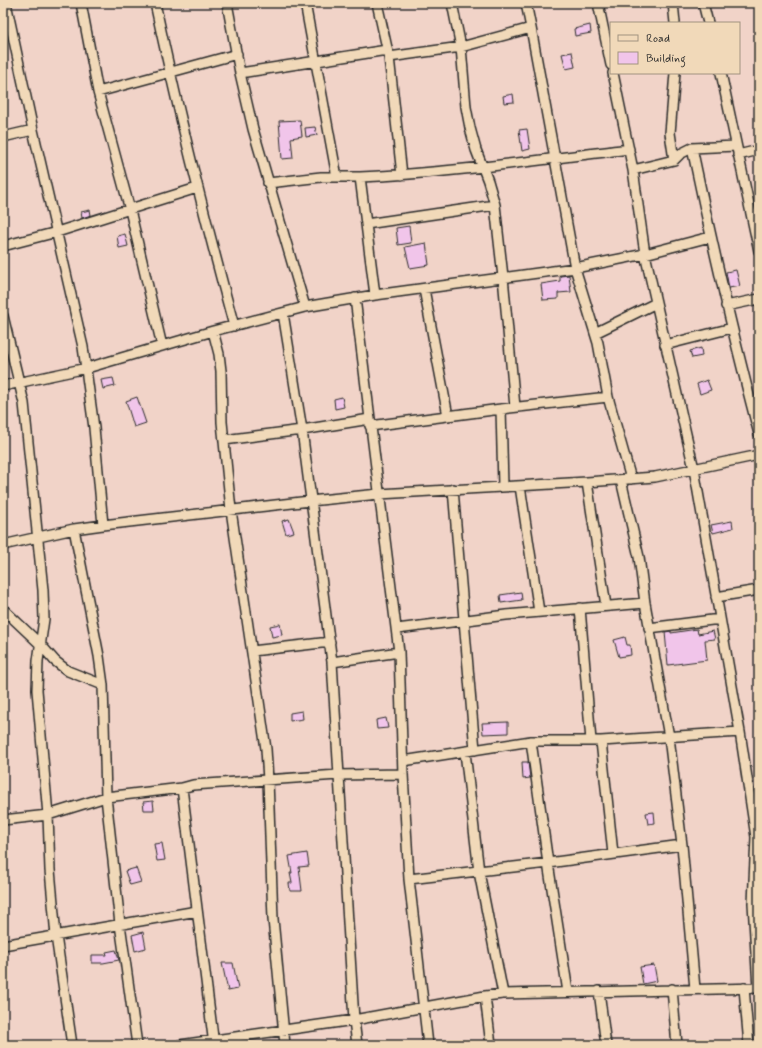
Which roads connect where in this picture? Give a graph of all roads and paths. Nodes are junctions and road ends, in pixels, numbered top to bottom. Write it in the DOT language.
graph roads {
  1 [pos="6,3"];
  2 [pos="81,3"];
  3 [pos="155,3"];
  4 [pos="227,3"];
  5 [pos="305,3"];
  6 [pos="377,3"];
  7 [pos="452,3"];
  8 [pos="526,3"];
  9 [pos="598,3"];
  10 [pos="673,3"];
  11 [pos="703,3"];
  12 [pos="675,22"];
  13 [pos="708,22"];
  14 [pos="531,28"];
  15 [pos="460,47"];
  16 [pos="388,53"];
  17 [pos="237,54"];
  18 [pos="610,60"];
  19 [pos="316,61"];
  20 [pos="169,73"];
  21 [pos="240,73"];
  22 [pos="613,74"];
  23 [pos="675,74"];
  24 [pos="721,74"];
  25 [pos="98,92"];
  26 [pos="33,130"];
  27 [pos="3,137"];
  28 [pos="736,146"];
  29 [pos="692,148"];
  30 [pos="629,149"];
  31 [pos="759,150"];
  32 [pos="738,155"];
  33 [pos="555,158"];
  34 [pos="674,160"];
  35 [pos="483,167"];
  36 [pos="633,170"];
  37 [pos="402,175"];
  38 [pos="337,177"];
  39 [pos="360,177"];
  40 [pos="268,183"];
  41 [pos="197,188"];
  42 [pos="495,205"];
  43 [pos="130,210"];
  44 [pos="366,224"];
  45 [pos="57,232"];
  46 [pos="710,237"];
  47 [pos="3,246"];
  48 [pos="759,251"];
  49 [pos="644,254"];
  50 [pos="575,268"];
  51 [pos="503,277"];
  52 [pos="424,289"];
  53 [pos="375,295"];
  54 [pos="355,298"];
  55 [pos="759,299"];
  56 [pos="656,303"];
  57 [pos="726,306"];
  58 [pos="305,307"];
  59 [pos="283,313"];
  60 [pos="3,316"];
  61 [pos="234,326"];
  62 [pos="732,328"];
  63 [pos="213,332"];
  64 [pos="595,333"];
  65 [pos="665,344"];
  66 [pos="162,346"];
  67 [pos="87,368"];
  68 [pos="20,382"];
  69 [pos="3,386"];
  70 [pos="608,397"];
  71 [pos="515,407"];
  72 [pos="501,409"];
  73 [pos="448,416"];
  74 [pos="370,423"];
  75 [pos="302,430"];
  76 [pos="759,434"];
  77 [pos="224,440"];
  78 [pos="759,455"];
  79 [pos="694,469"];
  80 [pos="626,480"];
  81 [pos="587,482"];
  82 [pos="503,486"];
  83 [pos="520,486"];
  84 [pos="453,489"];
  85 [pos="379,494"];
  86 [pos="310,501"];
  87 [pos="231,510"];
  88 [pos="103,525"];
  89 [pos="74,529"];
  90 [pos="38,537"];
  91 [pos="3,545"];
  92 [pos="759,590"];
  93 [pos="716,597"];
  94 [pos="645,603"];
  95 [pos="606,606"];
  96 [pos="3,608"];
  97 [pos="580,608"];
  98 [pos="539,612"];
  99 [pos="720,619"];
  100 [pos="465,620"];
  101 [pos="649,628"];
  102 [pos="396,629"];
  103 [pos="330,642"];
  104 [pos="40,644"];
  105 [pos="252,651"];
  106 [pos="399,652"];
  107 [pos="332,662"];
  108 [pos="103,685"];
  109 [pos="740,732"];
  110 [pos="669,737"];
  111 [pos="591,741"];
  112 [pos="601,741"];
  113 [pos="531,742"];
  114 [pos="476,750"];
  115 [pos="465,752"];
  116 [pos="403,761"];
  117 [pos="403,774"];
  118 [pos="338,775"];
  119 [pos="268,780"];
  120 [pos="182,788"];
  121 [pos="106,797"];
  122 [pos="48,815"];
  123 [pos="3,820"];
  124 [pos="682,845"];
  125 [pos="613,854"];
  126 [pos="757,860"];
  127 [pos="548,863"];
  128 [pos="479,872"];
  129 [pos="409,879"];
  130 [pos="197,911"];
  131 [pos="120,924"];
  132 [pos="56,936"];
  133 [pos="3,945"];
  134 [pos="744,988"];
  135 [pos="758,988"];
  136 [pos="672,989"];
  137 [pos="695,989"];
  138 [pos="599,990"];
  139 [pos="568,992"];
  140 [pos="503,994"];
  141 [pos="485,996"];
  142 [pos="424,1007"];
  143 [pos="354,1020"];
  144 [pos="283,1030"];
  145 [pos="213,1042"];
  146 [pos="72,1045"];
  147 [pos="137,1045"];
  148 [pos="180,1045"];
  149 [pos="285,1045"];
  150 [pos="357,1045"];
  151 [pos="428,1045"];
  152 [pos="492,1045"];
  153 [pos="606,1045"];
  154 [pos="677,1045"];
  155 [pos="749,1045"];
  1 -- 26 [label="street"];
  2 -- 25 [label="street"];
  3 -- 20 [label="street"];
  4 -- 17 [label="street"];
  5 -- 19 [label="street"];
  6 -- 16 [label="street"];
  7 -- 15 [label="street"];
  8 -- 14 [label="street"];
  9 -- 18 [label="street"];
  10 -- 12 [label="street"];
  11 -- 13 [label="street"];
  14 -- 15 [label="street"];
  14 -- 33 [label="street"];
  15 -- 16 [label="street"];
  15 -- 35 [label="street"];
  16 -- 19 [label="street"];
  16 -- 37 [label="street"];
  17 -- 20 [label="street"];
  17 -- 21 [label="street"];
  19 -- 21 [label="street"];
  19 -- 38 [label="street"];
  20 -- 25 [label="street"];
  20 -- 41 [label="street"];
  21 -- 40 [label="street"];
  22 -- 30 [label="street"];
  23 -- 34 [label="street"];
  24 -- 28 [label="street"];
  25 -- 43 [label="street"];
  26 -- 27 [label="street"];
  26 -- 45 [label="street"];
  28 -- 29 [label="street"];
  28 -- 32 [label="street"];
  29 -- 34 [label="street"];
  29 -- 46 [label="street"];
  30 -- 33 [label="street"];
  30 -- 36 [label="street"];
  31 -- 32 [label="street"];
  32 -- 48 [label="street"];
  33 -- 35 [label="street"];
  33 -- 50 [label="street"];
  34 -- 36 [label="street"];
  35 -- 37 [label="street"];
  35 -- 42 [label="street"];
  36 -- 49 [label="street"];
  37 -- 39 [label="street"];
  38 -- 39 [label="street"];
  38 -- 40 [label="street"];
  39 -- 44 [label="street"];
  40 -- 58 [label="street"];
  41 -- 43 [label="street"];
  41 -- 61 [label="street"];
  42 -- 44 [label="street"];
  42 -- 51 [label="street"];
  43 -- 45 [label="street"];
  43 -- 66 [label="street"];
  44 -- 53 [label="street"];
  45 -- 47 [label="street"];
  45 -- 67 [label="street"];
  46 -- 49 [label="street"];
  46 -- 57 [label="street"];
  49 -- 50 [label="street"];
  49 -- 56 [label="street"];
  50 -- 51 [label="street"];
  50 -- 64 [label="street"];
  51 -- 52 [label="street"];
  51 -- 71 [label="street"];
  52 -- 53 [label="street"];
  52 -- 73 [label="street"];
  53 -- 54 [label="street"];
  54 -- 58 [label="street"];
  54 -- 74 [label="street"];
  55 -- 57 [label="street"];
  56 -- 64 [label="street"];
  56 -- 65 [label="street"];
  57 -- 62 [label="street"];
  58 -- 59 [label="street"];
  59 -- 61 [label="street"];
  59 -- 75 [label="street"];
  60 -- 68 [label="street"];
  61 -- 63 [label="street"];
  62 -- 65 [label="street"];
  62 -- 76 [label="street"];
  63 -- 66 [label="street"];
  63 -- 77 [label="street"];
  64 -- 70 [label="street"];
  65 -- 79 [label="street"];
  66 -- 67 [label="street"];
  67 -- 68 [label="street"];
  67 -- 88 [label="street"];
  68 -- 69 [label="street"];
  68 -- 90 [label="street"];
  70 -- 71 [label="street"];
  70 -- 80 [label="street"];
  71 -- 72 [label="street"];
  72 -- 73 [label="street"];
  72 -- 82 [label="street"];
  73 -- 74 [label="street"];
  74 -- 75 [label="street"];
  74 -- 85 [label="street"];
  75 -- 77 [label="street"];
  75 -- 86 [label="street"];
  77 -- 87 [label="street"];
  78 -- 79 [label="street"];
  79 -- 80 [label="street"];
  79 -- 93 [label="street"];
  80 -- 81 [label="street"];
  80 -- 94 [label="street"];
  81 -- 83 [label="street"];
  81 -- 95 [label="street"];
  82 -- 83 [label="street"];
  82 -- 84 [label="street"];
  83 -- 98 [label="street"];
  84 -- 85 [label="street"];
  84 -- 100 [label="street"];
  85 -- 86 [label="street"];
  85 -- 102 [label="street"];
  86 -- 87 [label="street"];
  86 -- 103 [label="street"];
  87 -- 88 [label="street"];
  87 -- 105 [label="street"];
  88 -- 89 [label="street"];
  89 -- 90 [label="street"];
  89 -- 108 [label="street"];
  90 -- 91 [label="street"];
  90 -- 104 [label="street"];
  92 -- 93 [label="street"];
  93 -- 99 [label="street"];
  94 -- 95 [label="street"];
  94 -- 101 [label="street"];
  95 -- 97 [label="street"];
  96 -- 104 [label="street"];
  97 -- 98 [label="street"];
  97 -- 111 [label="street"];
  98 -- 100 [label="street"];
  99 -- 101 [label="street"];
  99 -- 109 [label="street"];
  100 -- 102 [label="street"];
  100 -- 114 [label="street"];
  101 -- 110 [label="street"];
  102 -- 106 [label="street"];
  103 -- 105 [label="street"];
  103 -- 107 [label="street"];
  104 -- 108 [label="street"];
  104 -- 122 [label="street"];
  105 -- 119 [label="street"];
  106 -- 107 [label="street"];
  106 -- 116 [label="street"];
  107 -- 118 [label="street"];
  108 -- 121 [label="street"];
  109 -- 110 [label="street"];
  109 -- 126 [label="street"];
  110 -- 112 [label="street"];
  110 -- 124 [label="street"];
  111 -- 112 [label="street"];
  111 -- 113 [label="street"];
  112 -- 125 [label="street"];
  113 -- 114 [label="street"];
  113 -- 127 [label="street"];
  114 -- 115 [label="street"];
  115 -- 116 [label="street"];
  115 -- 128 [label="street"];
  116 -- 117 [label="street"];
  117 -- 118 [label="street"];
  117 -- 129 [label="street"];
  118 -- 119 [label="street"];
  118 -- 143 [label="street"];
  119 -- 120 [label="street"];
  119 -- 144 [label="street"];
  120 -- 121 [label="street"];
  120 -- 130 [label="street"];
  121 -- 122 [label="street"];
  121 -- 131 [label="street"];
  122 -- 123 [label="street"];
  122 -- 132 [label="street"];
  124 -- 125 [label="street"];
  124 -- 137 [label="street"];
  125 -- 127 [label="street"];
  126 -- 135 [label="street"];
  127 -- 128 [label="street"];
  127 -- 139 [label="street"];
  128 -- 129 [label="street"];
  128 -- 140 [label="street"];
  129 -- 142 [label="street"];
  130 -- 131 [label="street"];
  130 -- 145 [label="street"];
  131 -- 132 [label="street"];
  131 -- 147 [label="street"];
  132 -- 133 [label="street"];
  132 -- 146 [label="street"];
  134 -- 135 [label="street"];
  134 -- 137 [label="street"];
  134 -- 155 [label="street"];
  136 -- 137 [label="street"];
  136 -- 138 [label="street"];
  136 -- 154 [label="street"];
  138 -- 139 [label="street"];
  138 -- 153 [label="street"];
  139 -- 140 [label="street"];
  140 -- 141 [label="street"];
  141 -- 142 [label="street"];
  141 -- 152 [label="street"];
  142 -- 143 [label="street"];
  142 -- 151 [label="street"];
  143 -- 144 [label="street"];
  143 -- 150 [label="street"];
  144 -- 145 [label="street"];
  144 -- 149 [label="street"];
  145 -- 148 [label="street"];
}
